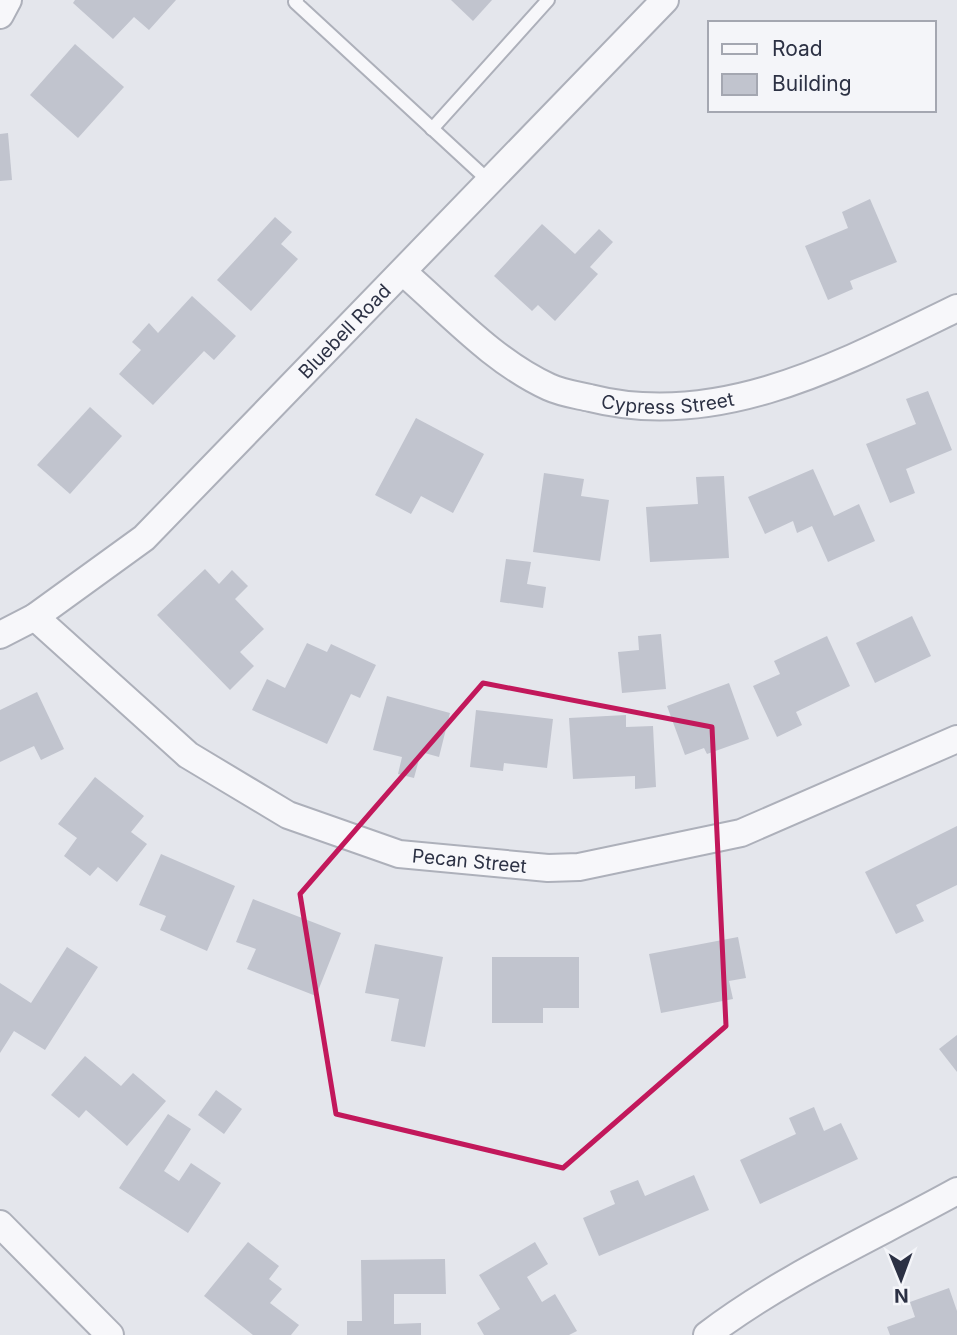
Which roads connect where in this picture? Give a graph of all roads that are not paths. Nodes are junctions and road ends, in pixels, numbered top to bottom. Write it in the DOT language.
graph roads {
  1 [pos="8,0"];
  2 [pos="297,0"];
  3 [pos="548,0"];
  4 [pos="665,0"];
  5 [pos="0,15"];
  6 [pos="432,129"];
  7 [pos="489,181"];
  8 [pos="404,273"];
  9 [pos="957,308"];
  10 [pos="35,617"];
  11 [pos="0,635"];
  12 [pos="957,739"];
  13 [pos="957,1191"];
  14 [pos="0,1224"];
  15 [pos="110,1335"];
  16 [pos="707,1335"];
  1 -- 5 [label="street"];
  2 -- 6 [label="lane"];
  3 -- 6 [label="lane"];
  4 -- 7 [label="street, Bluebell Road"];
  6 -- 7 [label="lane"];
  7 -- 8 [label="street, Bluebell Road"];
  8 -- 9 [label="street, Cypress Street"];
  8 -- 10 [label="street, Bluebell Road"];
  10 -- 11 [label="street, Bluebell Road"];
  10 -- 12 [label="street, Pecan Street"];
  13 -- 16 [label="street"];
  14 -- 15 [label="street"];
}
